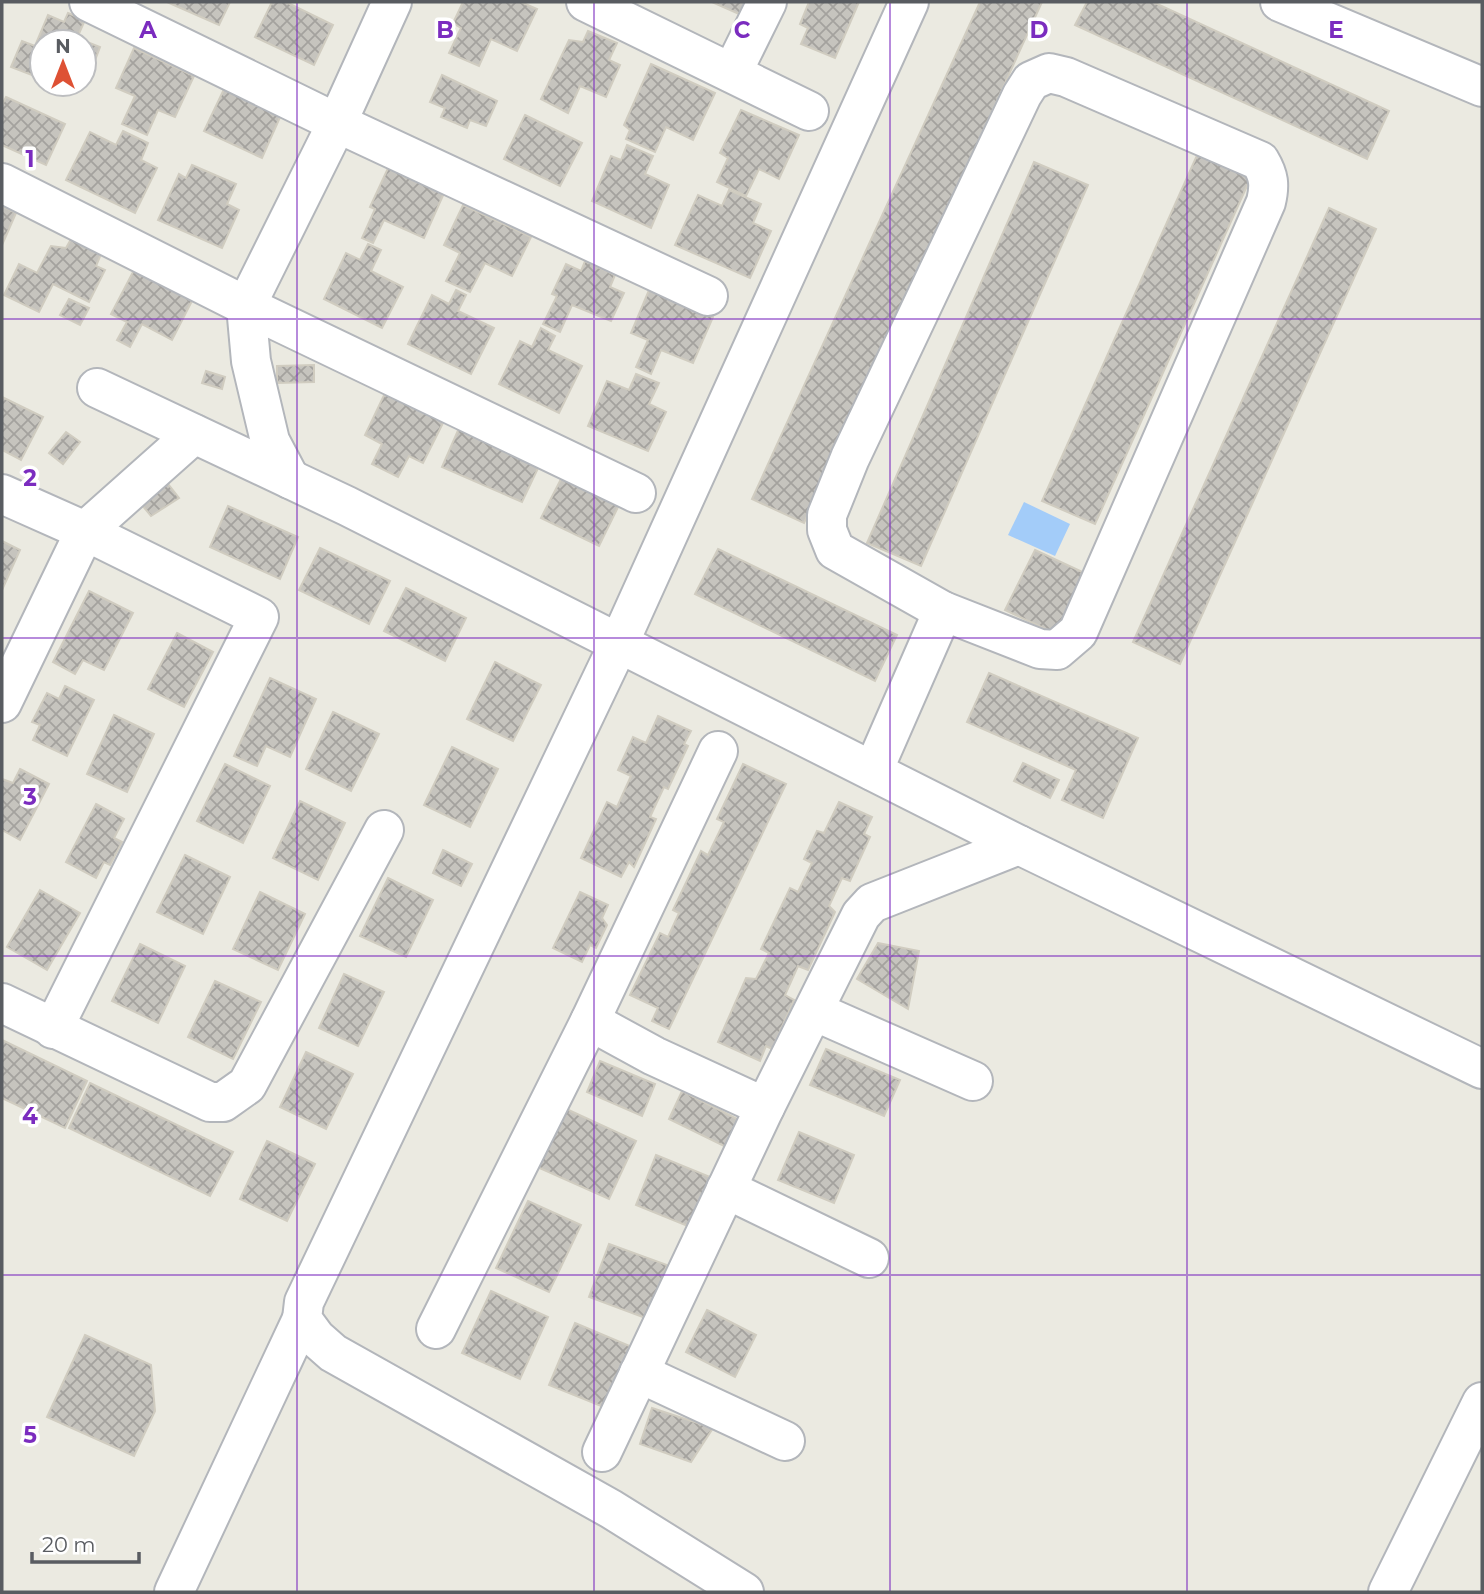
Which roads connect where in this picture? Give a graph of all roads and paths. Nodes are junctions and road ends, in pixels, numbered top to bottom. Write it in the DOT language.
graph roads {
  1 [pos="89,2"];
  2 [pos="392,2"];
  3 [pos="586,2"];
  4 [pos="767,2"];
  5 [pos="909,2"];
  6 [pos="1280,2"];
  7 [pos="732,73"];
  8 [pos="1482,87"];
  9 [pos="809,111"];
  10 [pos="337,123"];
  11 [pos="2,183"];
  12 [pos="708,296"];
  13 [pos="246,306"];
  14 [pos="97,388"];
  15 [pos="194,434"];
  16 [pos="290,479"];
  17 [pos="636,493"];
  18 [pos="2,494"];
  19 [pos="85,531"];
  20 [pos="943,611"];
  21 [pos="619,643"];
  22 [pos="2,702"];
  23 [pos="718,751"];
  24 [pos="873,771"];
  25 [pos="384,830"];
  26 [pos="1019,845"];
  27 [pos="2,1003"];
  28 [pos="814,1011"];
  29 [pos="590,1021"];
  30 [pos="53,1029"];
  31 [pos="1482,1069"];
  32 [pos="973,1081"];
  33 [pos="765,1108"];
  34 [pos="726,1189"];
  35 [pos="869,1258"];
  36 [pos="302,1319"];
  37 [pos="436,1329"];
  38 [pos="639,1373"];
  39 [pos="1482,1402"];
  40 [pos="785,1441"];
  41 [pos="602,1452"];
  42 [pos="174,1592"];
  43 [pos="744,1592"];
  44 [pos="1388,1592"];
  1 -- 10 [label="street"];
  2 -- 10 [label="street"];
  3 -- 7 [label="street"];
  4 -- 7 [label="street"];
  5 -- 21 [label="street"];
  6 -- 8 [label="street"];
  7 -- 9 [label="street"];
  10 -- 12 [label="street"];
  10 -- 13 [label="street"];
  11 -- 13 [label="street"];
  13 -- 16 [label="street"];
  13 -- 17 [label="street"];
  14 -- 15 [label="street"];
  15 -- 16 [label="street"];
  15 -- 19 [label="street"];
  16 -- 21 [label="street"];
  18 -- 19 [label="street"];
  19 -- 22 [label="street"];
  19 -- 30 [label="street"];
  20 -- 20 [label="street"];
  20 -- 24 [label="street"];
  21 -- 24 [label="street"];
  21 -- 36 [label="street"];
  23 -- 29 [label="street"];
  24 -- 26 [label="street"];
  25 -- 30 [label="street"];
  26 -- 28 [label="street"];
  26 -- 31 [label="street"];
  27 -- 30 [label="street"];
  28 -- 32 [label="street"];
  28 -- 33 [label="street"];
  29 -- 33 [label="street"];
  29 -- 37 [label="street"];
  33 -- 34 [label="street"];
  34 -- 35 [label="street"];
  34 -- 38 [label="street"];
  36 -- 42 [label="street"];
  36 -- 43 [label="street"];
  38 -- 40 [label="street"];
  38 -- 41 [label="street"];
  39 -- 44 [label="street"];
}
